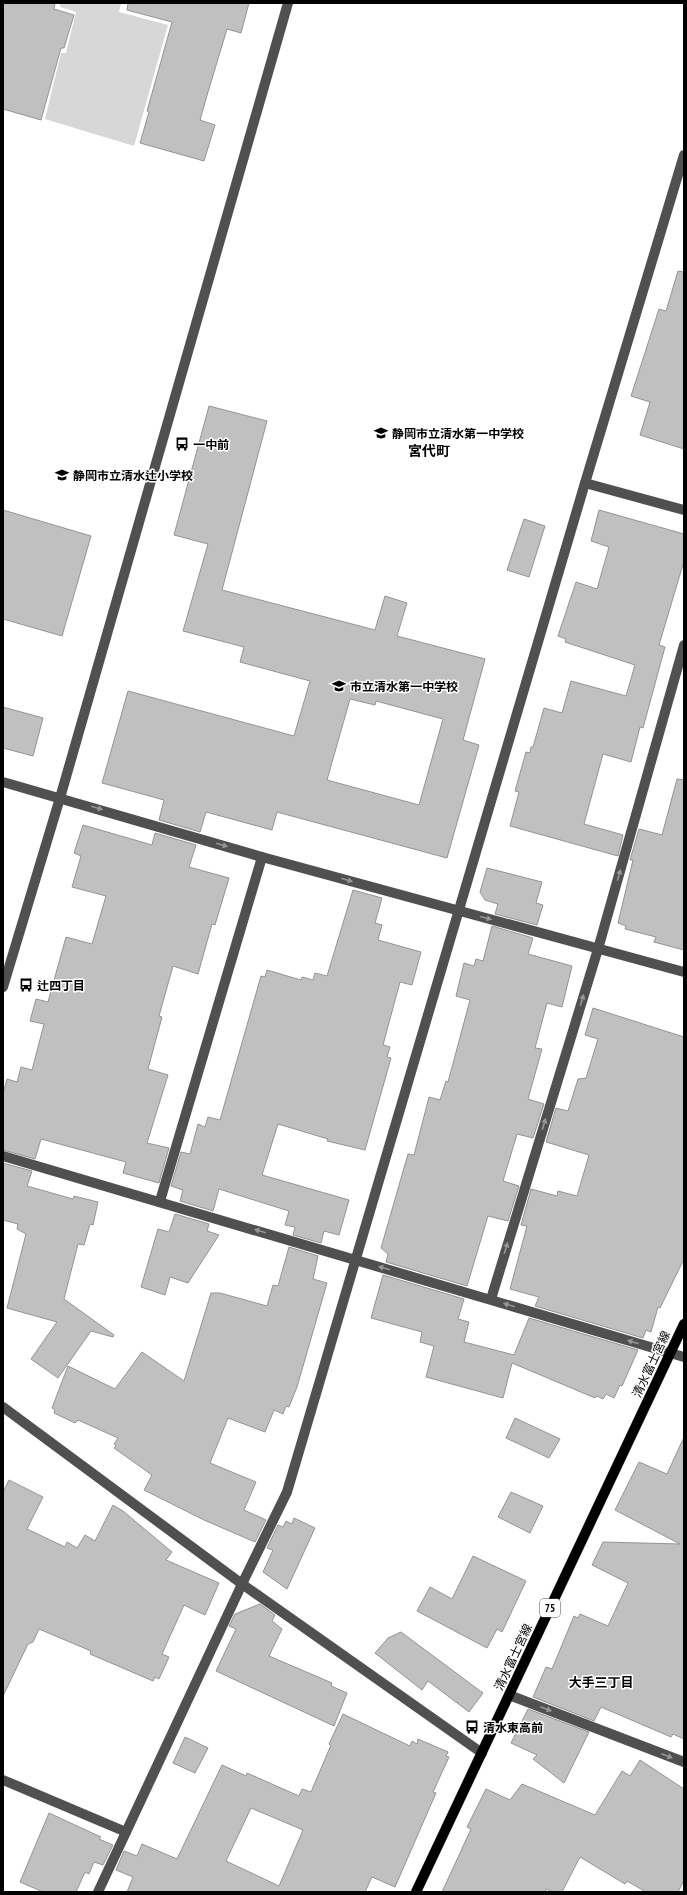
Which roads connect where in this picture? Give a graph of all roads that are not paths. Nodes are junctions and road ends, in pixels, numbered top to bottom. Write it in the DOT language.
graph roads {
  1 [pos="288,3"];
  2 [pos="684,155"];
  3 [pos="585,483"];
  4 [pos="684,510"];
  5 [pos="684,645"];
  6 [pos="3,782"];
  7 [pos="60,798"];
  8 [pos="262,857"];
  9 [pos="458,911"];
  10 [pos="598,949"];
  11 [pos="684,972"];
  12 [pos="3,987"];
  13 [pos="3,1156"];
  14 [pos="160,1201"];
  15 [pos="356,1260"];
  16 [pos="491,1299"];
  17 [pos="684,1324"];
  18 [pos="671,1353"];
  19 [pos="684,1357"];
  20 [pos="3,1407"];
  21 [pos="242,1584"];
  22 [pos="509,1695"];
  23 [pos="482,1753"];
  24 [pos="684,1762"];
  25 [pos="3,1780"];
  26 [pos="126,1832"];
  27 [pos="98,1892"];
  28 [pos="416,1892"];
  1 -- 7 [label="street"];
  2 -- 3 [label="street"];
  3 -- 4 [label="street"];
  3 -- 9 [label="street"];
  10 -- 5 [label="street, one-way"];
  6 -- 7 [label="street"];
  7 -- 8 [label="street, one-way"];
  7 -- 12 [label="street"];
  8 -- 9 [label="street, one-way"];
  8 -- 14 [label="street"];
  9 -- 10 [label="street, one-way"];
  9 -- 15 [label="street"];
  10 -- 11 [label="street"];
  16 -- 10 [label="street, one-way"];
  13 -- 14 [label="street"];
  15 -- 14 [label="street, one-way"];
  16 -- 15 [label="street, one-way"];
  15 -- 21 [label="street"];
  18 -- 16 [label="street, one-way"];
  17 -- 18 [label="main road, 清水富士宮線 / 75"];
  18 -- 19 [label="street"];
  18 -- 22 [label="main road, 清水富士宮線 / 75"];
  20 -- 21 [label="street"];
  21 -- 23 [label="street"];
  21 -- 26 [label="street"];
  22 -- 23 [label="main road, 清水富士宮線 / 75"];
  22 -- 24 [label="street, one-way"];
  23 -- 28 [label="main road, 清水富士宮線 / 75"];
  25 -- 26 [label="street"];
  26 -- 27 [label="street"];
}
